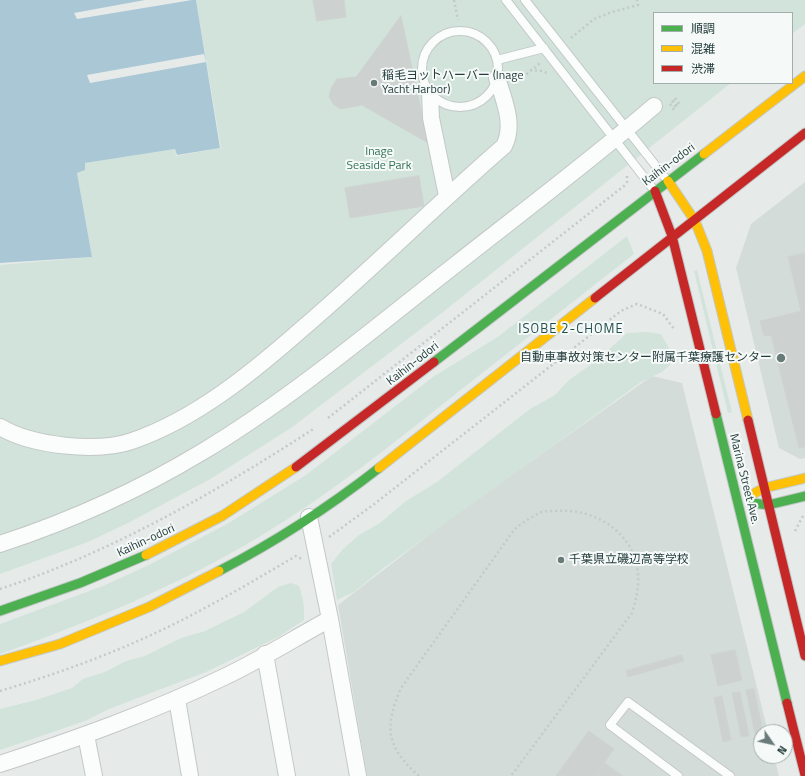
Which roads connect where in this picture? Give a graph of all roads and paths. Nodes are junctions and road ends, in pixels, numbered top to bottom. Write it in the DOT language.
graph roads {
  1 [pos="454,0"];
  2 [pos="506,0"];
  3 [pos="525,0"];
  4 [pos="637,0"];
  5 [pos="458,20"];
  6 [pos="561,46"];
  7 [pos="547,52"];
  8 [pos="497,60"];
  9 [pos="530,70"];
  10 [pos="805,76"];
  11 [pos="497,78"];
  12 [pos="430,92"];
  13 [pos="674,100"];
  14 [pos="654,106"];
  15 [pos="805,133"];
  16 [pos="621,134"];
  17 [pos="668,182"];
  18 [pos="624,186"];
  19 [pos="655,191"];
  20 [pos="447,196"];
  21 [pos="695,221"];
  22 [pos="672,236"];
  23 [pos="678,333"];
  24 [pos="327,419"];
  25 [pos="321,424"];
  26 [pos="0,427"];
  27 [pos="805,478"];
  28 [pos="764,488"];
  29 [pos="805,496"];
  30 [pos="737,502"];
  31 [pos="768,505"];
  32 [pos="805,513"];
  33 [pos="310,516"];
  34 [pos="795,535"];
  35 [pos="328,537"];
  36 [pos="0,544"];
  37 [pos="304,560"];
  38 [pos="0,589"];
  39 [pos="0,611"];
  40 [pos="330,619"];
  41 [pos="265,654"];
  42 [pos="805,656"];
  43 [pos="0,661"];
  44 [pos="0,691"];
  45 [pos="177,699"];
  46 [pos="86,735"];
  47 [pos="0,764"];
  48 [pos="805,775"];
  49 [pos="94,776"];
  50 [pos="190,776"];
  51 [pos="286,776"];
  52 [pos="358,776"];
  53 [pos="419,776"];
  54 [pos="511,776"];
  55 [pos="678,776"];
  56 [pos="730,776"];
  57 [pos="794,776"];
  1 -- 5 [label="path"];
  2 -- 7 [label="lane"];
  3 -- 6 [label="lane"];
  4 -- 6 [label="path"];
  6 -- 16 [label="lane"];
  7 -- 8 [label="lane"];
  7 -- 9 [label="path"];
  7 -- 16 [label="lane"];
  8 -- 11 [label="lane"];
  8 -- 12 [label="lane"];
  10 -- 17 [label="street, Kaihin-odori"];
  11 -- 12 [label="lane"];
  11 -- 20 [label="street"];
  12 -- 20 [label="street"];
  13 -- 13 [label="path"];
  14 -- 16 [label="street"];
  15 -- 21 [label="street"];
  16 -- 17 [label="lane"];
  16 -- 19 [label="lane"];
  16 -- 36 [label="street"];
  17 -- 19 [label="street, Kaihin-odori"];
  17 -- 21 [label="street, Marina Street Ave."];
  18 -- 24 [label="path"];
  19 -- 22 [label="street, Marina Street Ave."];
  19 -- 39 [label="street, Kaihin-odori"];
  20 -- 26 [label="street"];
  21 -- 22 [label="street"];
  21 -- 28 [label="street, Marina Street Ave."];
  22 -- 30 [label="street, Marina Street Ave."];
  22 -- 33 [label="street"];
  23 -- 35 [label="path"];
  25 -- 38 [label="path"];
  27 -- 28 [label="street"];
  28 -- 30 [label="street"];
  28 -- 31 [label="street, Marina Street Ave."];
  29 -- 31 [label="street"];
  30 -- 31 [label="street"];
  30 -- 48 [label="street, Marina Street Ave."];
  31 -- 42 [label="street, Marina Street Ave."];
  32 -- 34 [label="path"];
  33 -- 40 [label="street"];
  33 -- 43 [label="street"];
  37 -- 44 [label="path"];
  40 -- 41 [label="street"];
  40 -- 52 [label="street"];
  41 -- 45 [label="street"];
  41 -- 51 [label="street"];
  45 -- 46 [label="street"];
  45 -- 50 [label="street"];
  46 -- 47 [label="street"];
  46 -- 49 [label="street"];
  48 -- 57 [label="lane"];
  53 -- 54 [label="path"];
  55 -- 56 [label="lane"];
}
